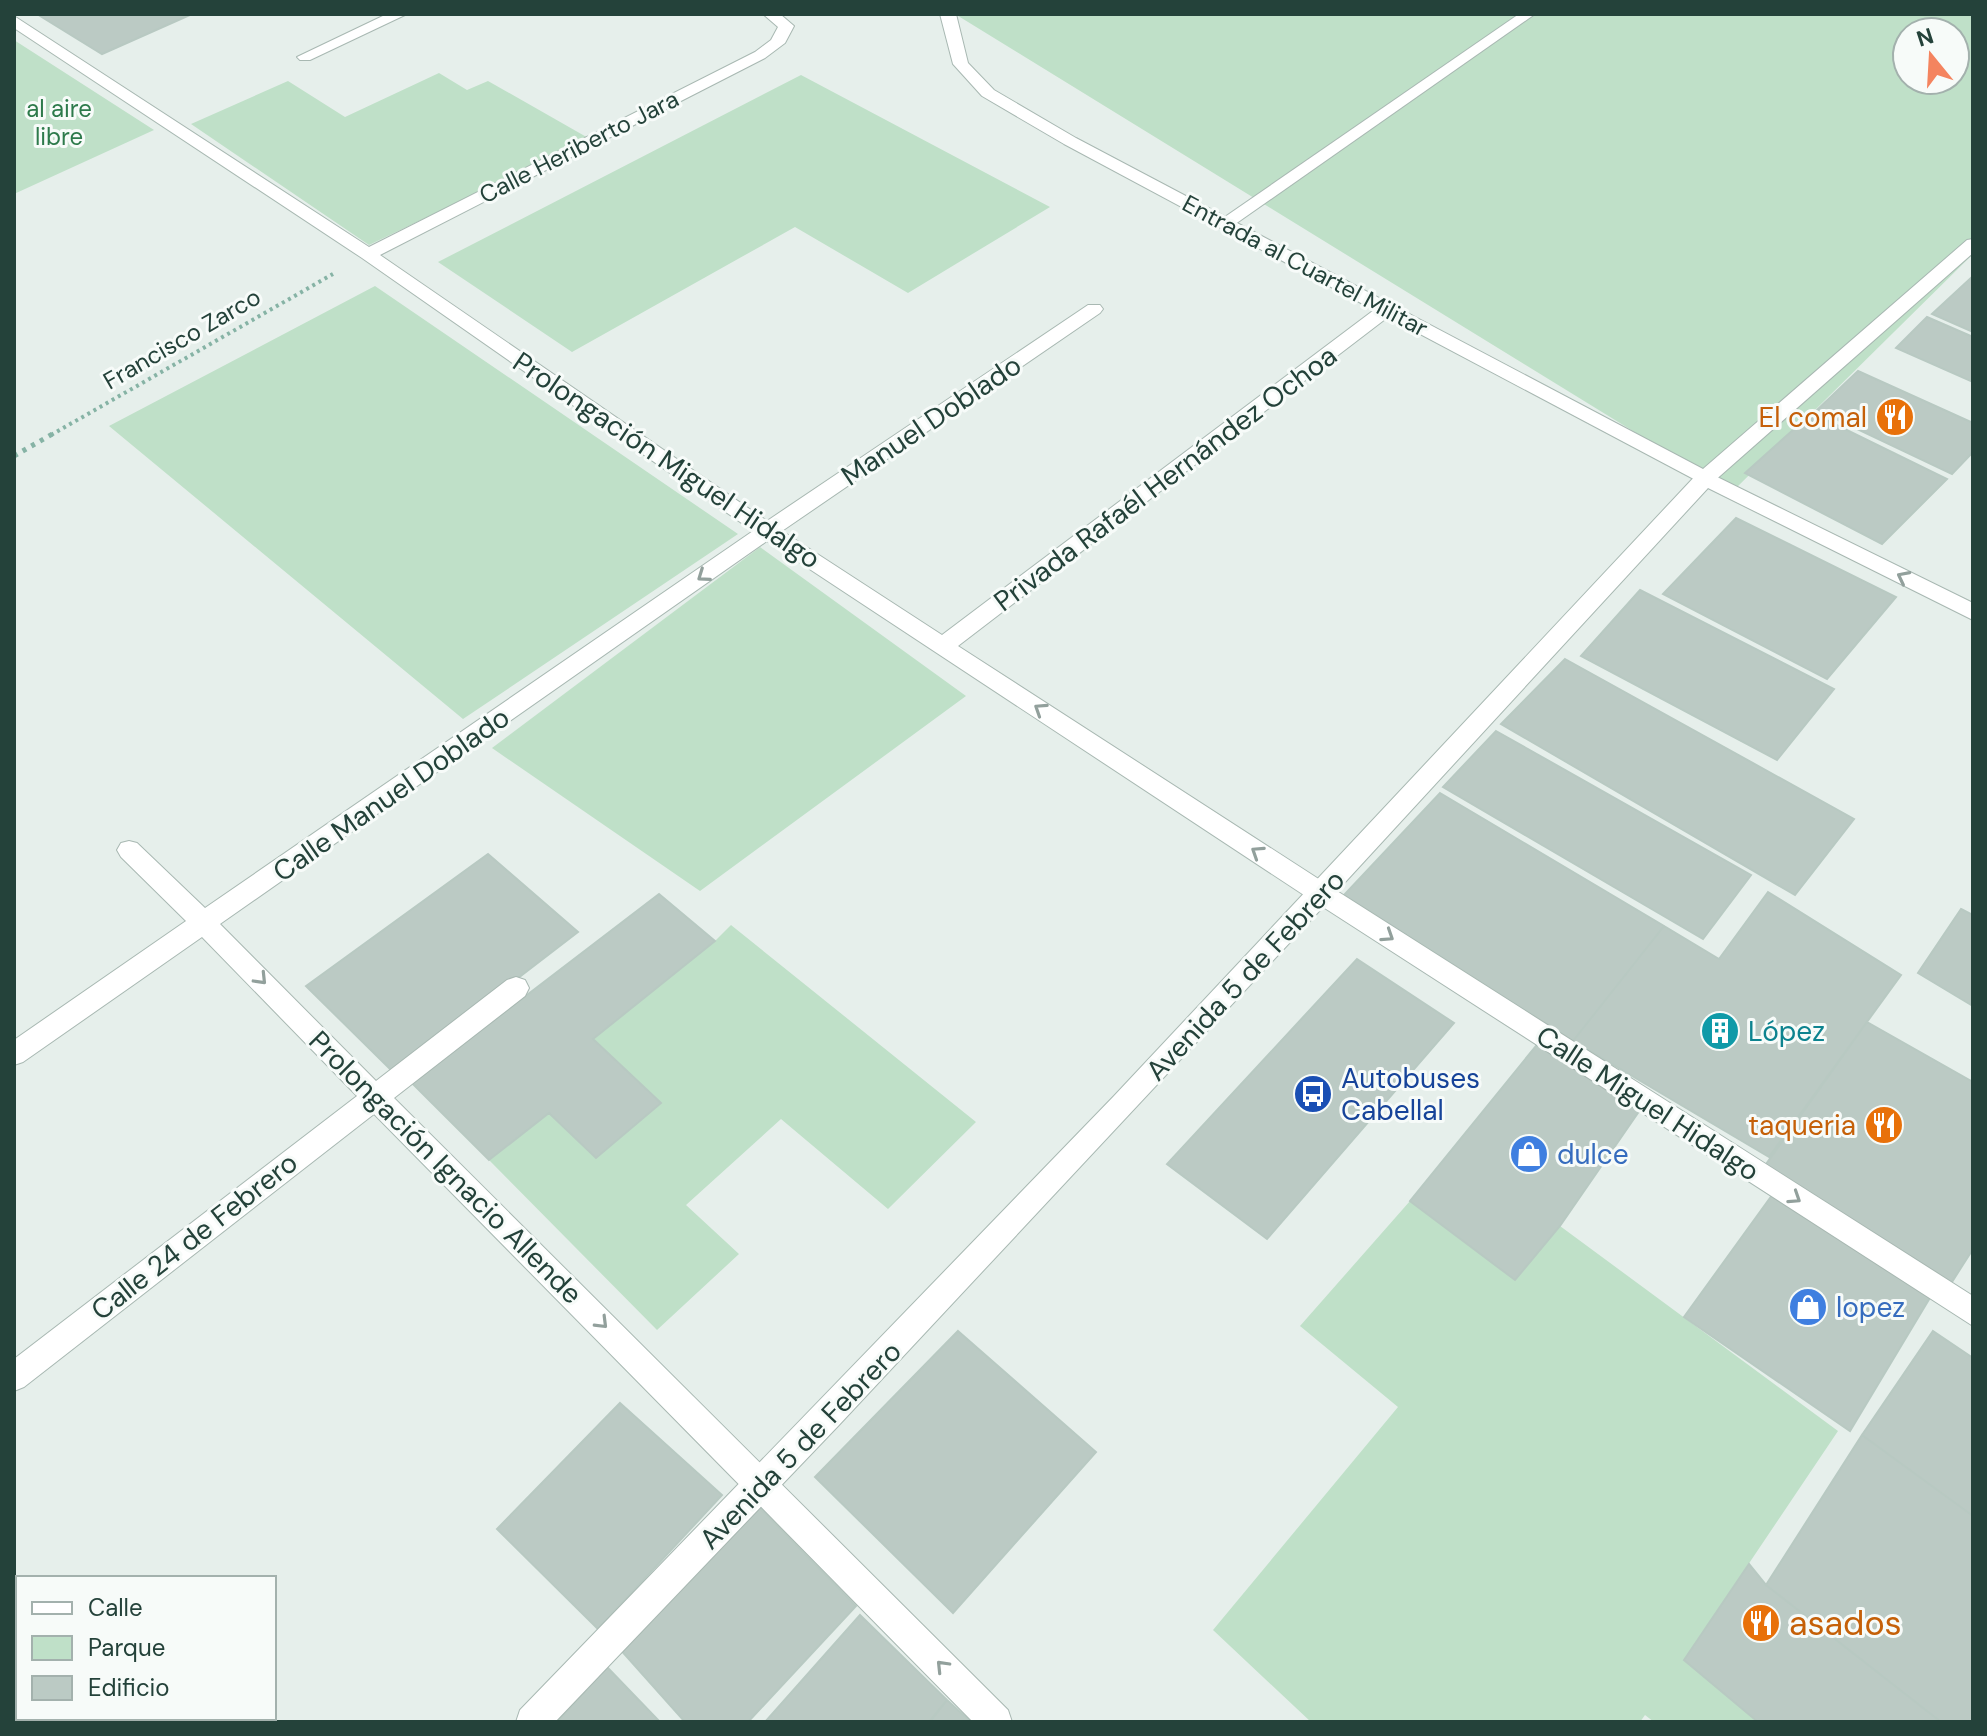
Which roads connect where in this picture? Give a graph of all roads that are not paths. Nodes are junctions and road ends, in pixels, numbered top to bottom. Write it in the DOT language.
graph roads {
  1 [pos="399,14"];
  2 [pos="771,14"];
  3 [pos="948,14"];
  4 [pos="1528,14"];
  5 [pos="14,21"];
  6 [pos="305,57"];
  7 [pos="1225,224"];
  8 [pos="1973,244"];
  9 [pos="368,254"];
  10 [pos="1094,309"];
  11 [pos="1386,310"];
  12 [pos="1705,478"];
  13 [pos="767,531"];
  14 [pos="1973,612"];
  15 [pos="943,646"];
  16 [pos="129,850"];
  17 [pos="1322,894"];
  18 [pos="206,923"];
  19 [pos="516,988"];
  20 [pos="14,1054"];
  21 [pos="374,1096"];
  22 [pos="1973,1312"];
  23 [pos="14,1377"];
  24 [pos="764,1484"];
  25 [pos="532,1722"];
  26 [pos="996,1722"];
  1 -- 6 [label="street"];
  2 -- 9 [label="street, Calle Heriberto Jara"];
  3 -- 7 [label="street, Entrada al Cuartel Militar"];
  4 -- 7 [label="lane"];
  5 -- 9 [label="street, Prolongación Miguel Hidalgo"];
  7 -- 11 [label="street, Entrada al Cuartel Militar"];
  8 -- 12 [label="street, Avenida 5 de Febrero"];
  9 -- 13 [label="street, Prolongación Miguel Hidalgo"];
  10 -- 13 [label="street, Manuel Doblado"];
  11 -- 12 [label="street, Entrada al Cuartel Militar"];
  11 -- 15 [label="street, Privada Rafaél Hernández Ochoa"];
  14 -- 12 [label="street, Entrada al Cuartel Militar, one-way"];
  12 -- 17 [label="street, Avenida 5 de Febrero"];
  13 -- 15 [label="street, Prolongación Miguel Hidalgo"];
  13 -- 18 [label="street, Calle Manuel Doblado, one-way"];
  17 -- 15 [label="street, Prolongación Miguel Hidalgo, one-way"];
  16 -- 18 [label="street, Prolongación Ignacio Allende"];
  17 -- 22 [label="street, Calle Miguel Hidalgo, one-way"];
  17 -- 24 [label="street, Avenida 5 de Febrero"];
  18 -- 20 [label="street, Calle Manuel Doblado"];
  18 -- 21 [label="street, Prolongación Ignacio Allende, one-way"];
  19 -- 21 [label="street, Calle 24 de Febrero"];
  21 -- 23 [label="street, Calle 24 de Febrero"];
  21 -- 24 [label="street, Prolongación Ignacio Allende, one-way"];
  24 -- 25 [label="street, Avenida 5 de Febrero"];
  26 -- 24 [label="street, Prolongación Ignacio Allende, one-way"];
}
